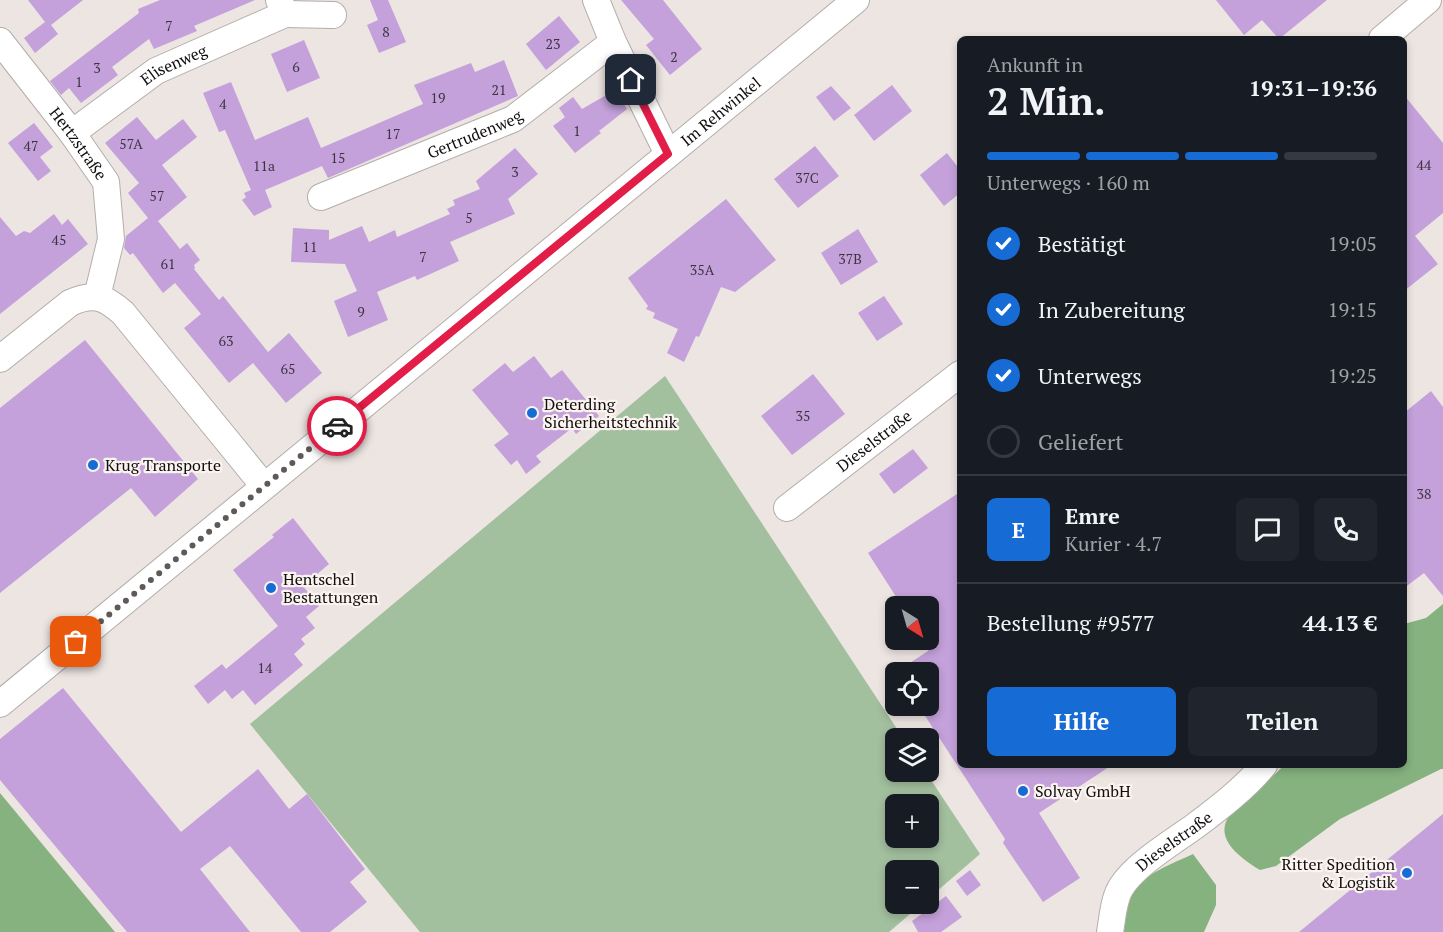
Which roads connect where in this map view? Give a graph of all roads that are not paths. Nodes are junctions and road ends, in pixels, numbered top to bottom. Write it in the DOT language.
graph roads {
  1 [pos="596,0"];
  2 [pos="856,0"];
  3 [pos="1428,0"];
  4 [pos="282,7"];
  5 [pos="333,15"];
  6 [pos="1386,36"];
  7 [pos="0,41"];
  8 [pos="613,42"];
  9 [pos="72,133"];
  10 [pos="668,154"];
  11 [pos="321,197"];
  12 [pos="97,297"];
  13 [pos="0,359"];
  14 [pos="957,376"];
  15 [pos="264,486"];
  16 [pos="787,508"];
  17 [pos="0,704"];
  18 [pos="1261,768"];
  19 [pos="1110,932"];
  1 -- 8 [label="street"];
  2 -- 10 [label="street, Im Rehwinkel"];
  3 -- 6 [label="street"];
  4 -- 5 [label="street, Elisenweg"];
  4 -- 9 [label="street, Elisenweg"];
  7 -- 9 [label="street, Hertzstraße"];
  8 -- 10 [label="street"];
  8 -- 11 [label="street, Gertrudenweg"];
  9 -- 12 [label="street, Hertzstraße"];
  10 -- 15 [label="street, Im Rehwinkel"];
  12 -- 13 [label="street"];
  12 -- 15 [label="street"];
  14 -- 16 [label="street, Dieselstraße"];
  15 -- 17 [label="street, Im Rehwinkel"];
  18 -- 19 [label="street, Dieselstraße"];
}
